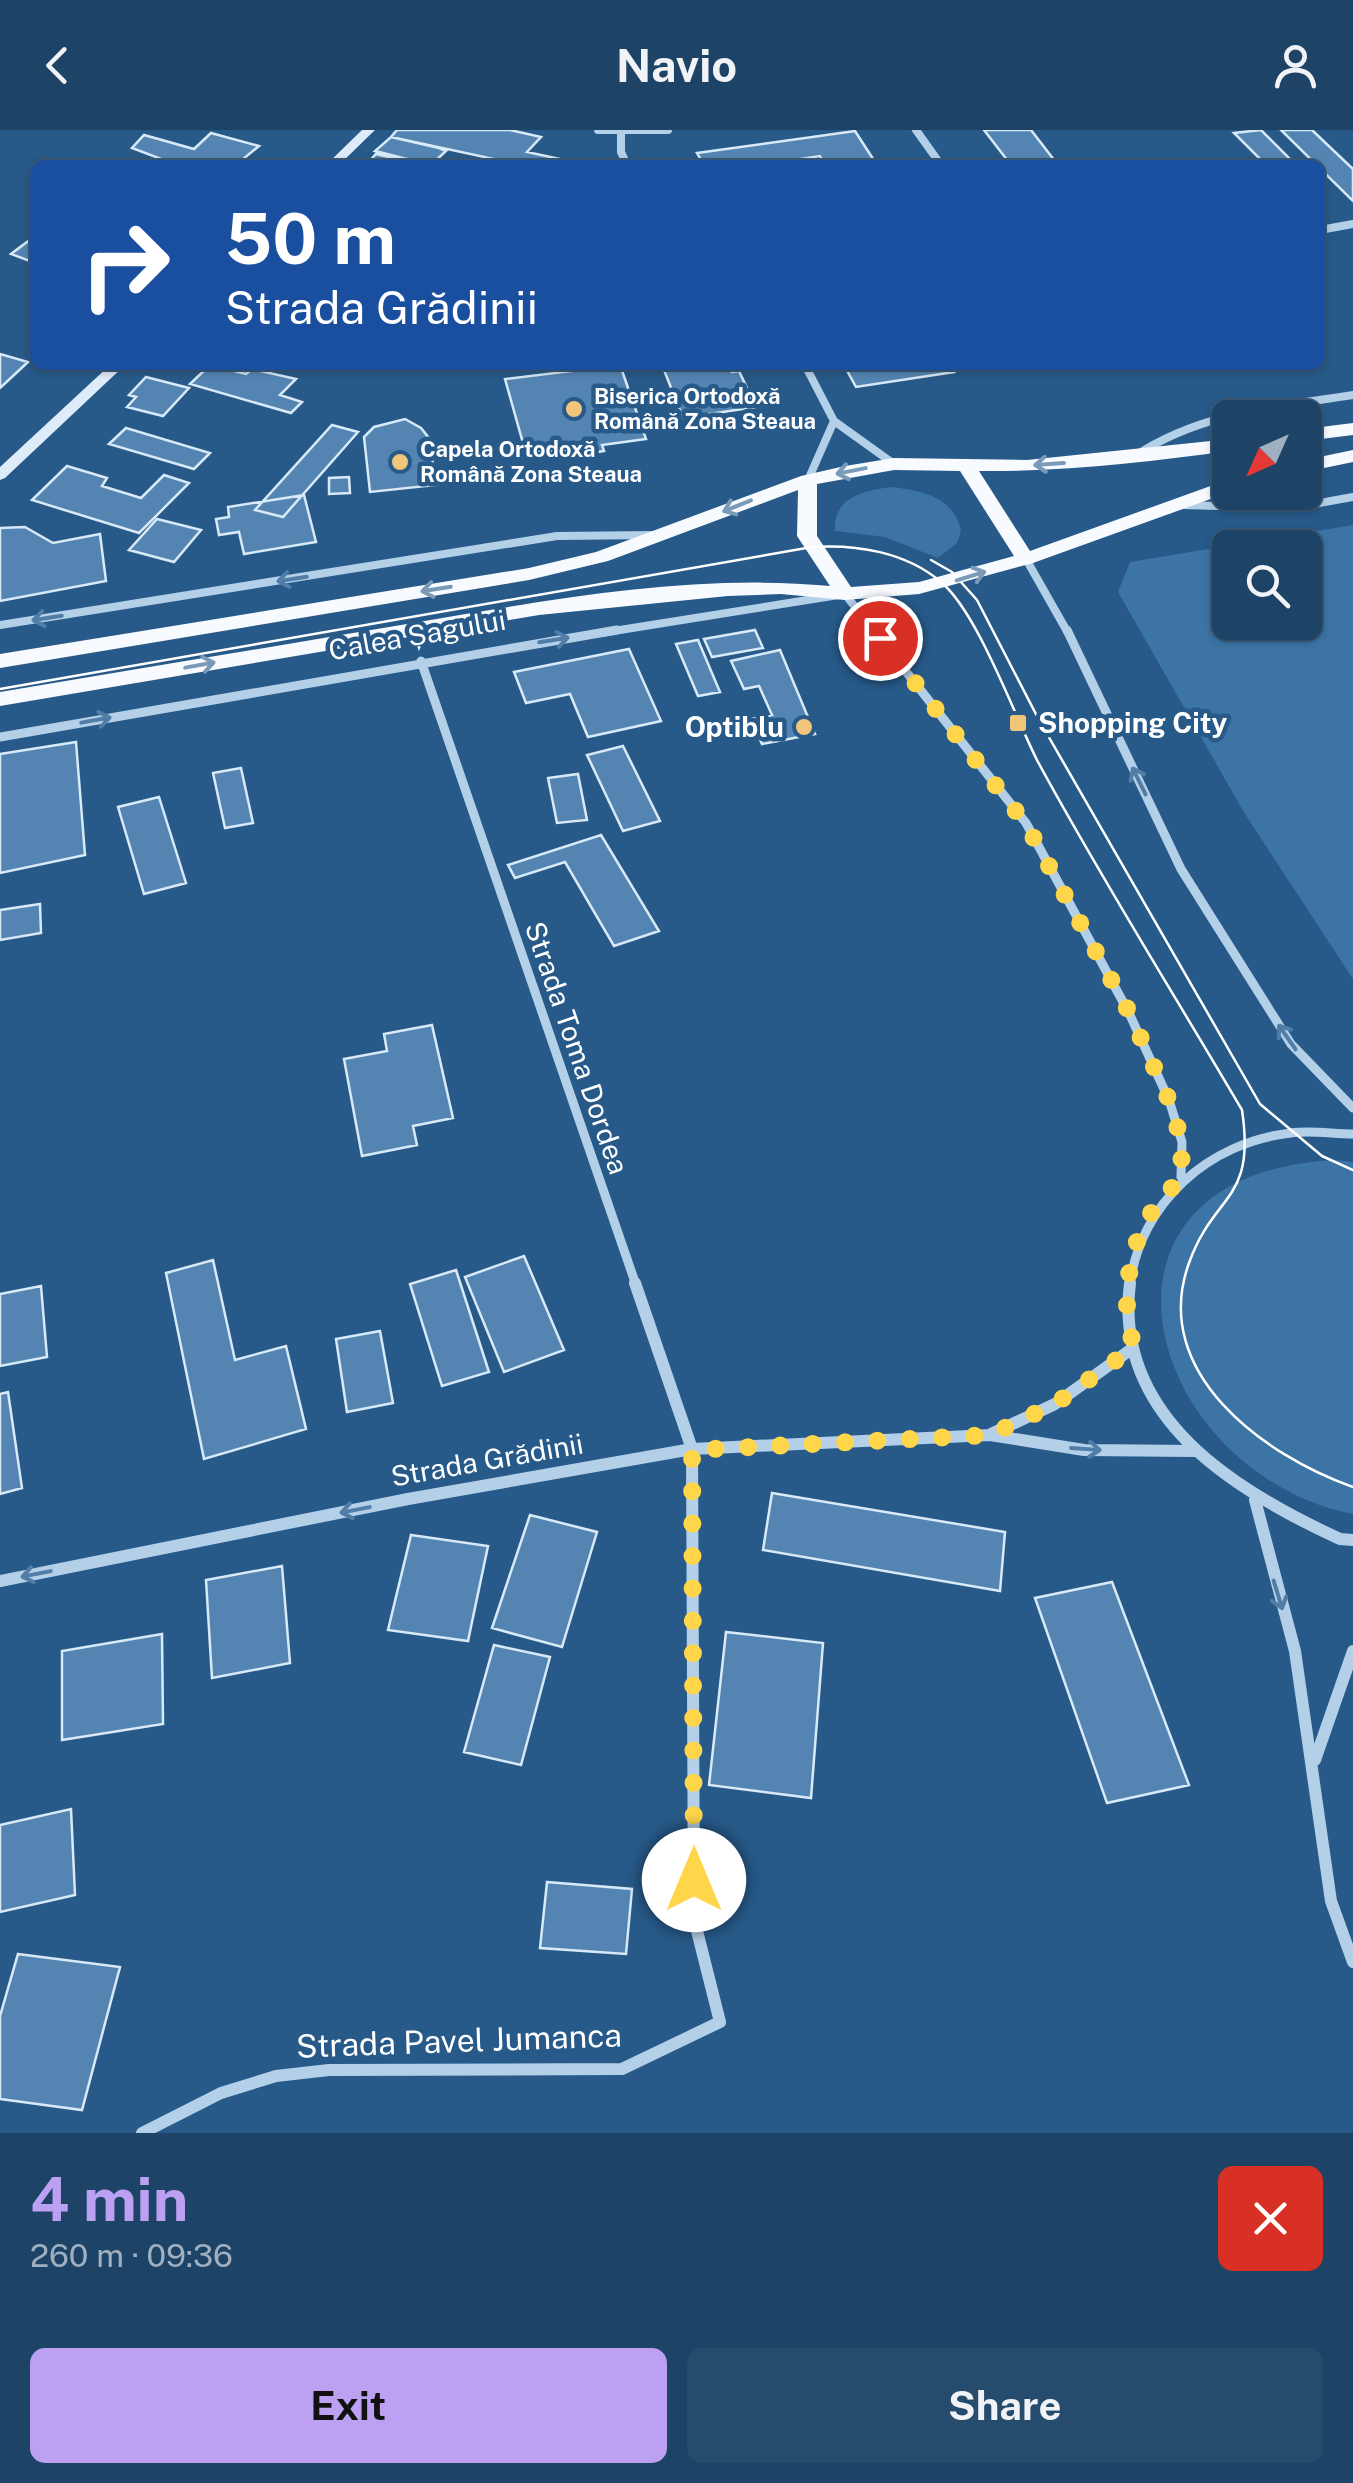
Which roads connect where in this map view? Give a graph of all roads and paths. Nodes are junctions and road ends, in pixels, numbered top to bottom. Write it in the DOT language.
graph roads {
  1 [pos="369,130"];
  2 [pos="598,130"];
  3 [pos="668,130"];
  4 [pos="916,130"];
  5 [pos="621,132"];
  6 [pos="337,160"];
  7 [pos="625,160"];
  8 [pos="938,160"];
  9 [pos="1353,224"];
  10 [pos="1325,229"];
  11 [pos="113,370"];
  12 [pos="808,370"];
  13 [pos="1353,395"];
  14 [pos="834,421"];
  15 [pos="1353,429"];
  16 [pos="1322,433"];
  17 [pos="1212,447"];
  18 [pos="1353,456"];
  19 [pos="1132,458"];
  20 [pos="1322,462"];
  21 [pos="894,464"];
  22 [pos="966,466"];
  23 [pos="0,475"];
  24 [pos="808,480"];
  25 [pos="1212,492"];
  26 [pos="1353,498"];
  27 [pos="1176,505"];
  28 [pos="666,535"];
  29 [pos="1026,559"];
  30 [pos="845,594"];
  31 [pos="0,625"];
  32 [pos="0,661"];
  33 [pos="421,661"];
  34 [pos="0,699"];
  35 [pos="0,738"];
  36 [pos="1353,1108"];
  37 [pos="1353,1134"];
  38 [pos="1181,1177"];
  39 [pos="1133,1348"];
  40 [pos="990,1435"];
  41 [pos="692,1450"];
  42 [pos="1194,1451"];
  43 [pos="1255,1500"];
  44 [pos="1353,1540"];
  45 [pos="0,1581"];
  46 [pos="1353,1651"];
  47 [pos="1314,1766"];
  48 [pos="1353,1962"];
  49 [pos="720,2022"];
  50 [pos="142,2133"];
  1 -- 6 [label="main road"];
  2 -- 5 [label="street"];
  3 -- 5 [label="street"];
  4 -- 8 [label="street"];
  5 -- 7 [label="street"];
  9 -- 10 [label="street"];
  11 -- 23 [label="main road"];
  12 -- 14 [label="street"];
  13 -- 19 [label="street, Calea Șagului"];
  14 -- 21 [label="street"];
  14 -- 24 [label="street"];
  15 -- 16 [label="main road"];
  17 -- 19 [label="main road, Calea Șagului"];
  18 -- 20 [label="main road"];
  19 -- 22 [label="main road, Calea Șagului, one-way"];
  21 -- 22 [label="main road, Calea Șagului"];
  21 -- 24 [label="main road, Calea Șagului, one-way"];
  22 -- 29 [label="main road"];
  24 -- 28 [label="main road, Calea Șagului, one-way"];
  24 -- 30 [label="main road"];
  25 -- 27 [label="main road, Calea Șagului"];
  26 -- 27 [label="street, Calea Șagului"];
  27 -- 29 [label="main road, Calea Șagului"];
  28 -- 31 [label="street, Calea Șagului, one-way"];
  28 -- 32 [label="main road, Calea Șagului, one-way"];
  30 -- 29 [label="main road, Calea Șagului, one-way"];
  36 -- 29 [label="street, one-way"];
  33 -- 30 [label="street, Calea Șagului, one-way"];
  34 -- 30 [label="main road, Calea Șagului, one-way"];
  30 -- 38 [label="street"];
  35 -- 33 [label="street, Calea Șagului, one-way"];
  33 -- 41 [label="street, Strada Toma Dordea"];
  37 -- 38 [label="street"];
  38 -- 39 [label="street"];
  39 -- 40 [label="street, Strada Grădinii"];
  39 -- 42 [label="street"];
  40 -- 41 [label="street, Strada Grădinii"];
  40 -- 42 [label="street, Strada Grădinii, one-way"];
  41 -- 45 [label="street, Strada Grădinii, one-way"];
  41 -- 49 [label="street, Strada Toma Dordea"];
  42 -- 43 [label="street"];
  43 -- 44 [label="street"];
  43 -- 47 [label="street, one-way"];
  46 -- 47 [label="street"];
  47 -- 48 [label="street"];
  49 -- 50 [label="street, Strada Pavel Jumanca"];
}
